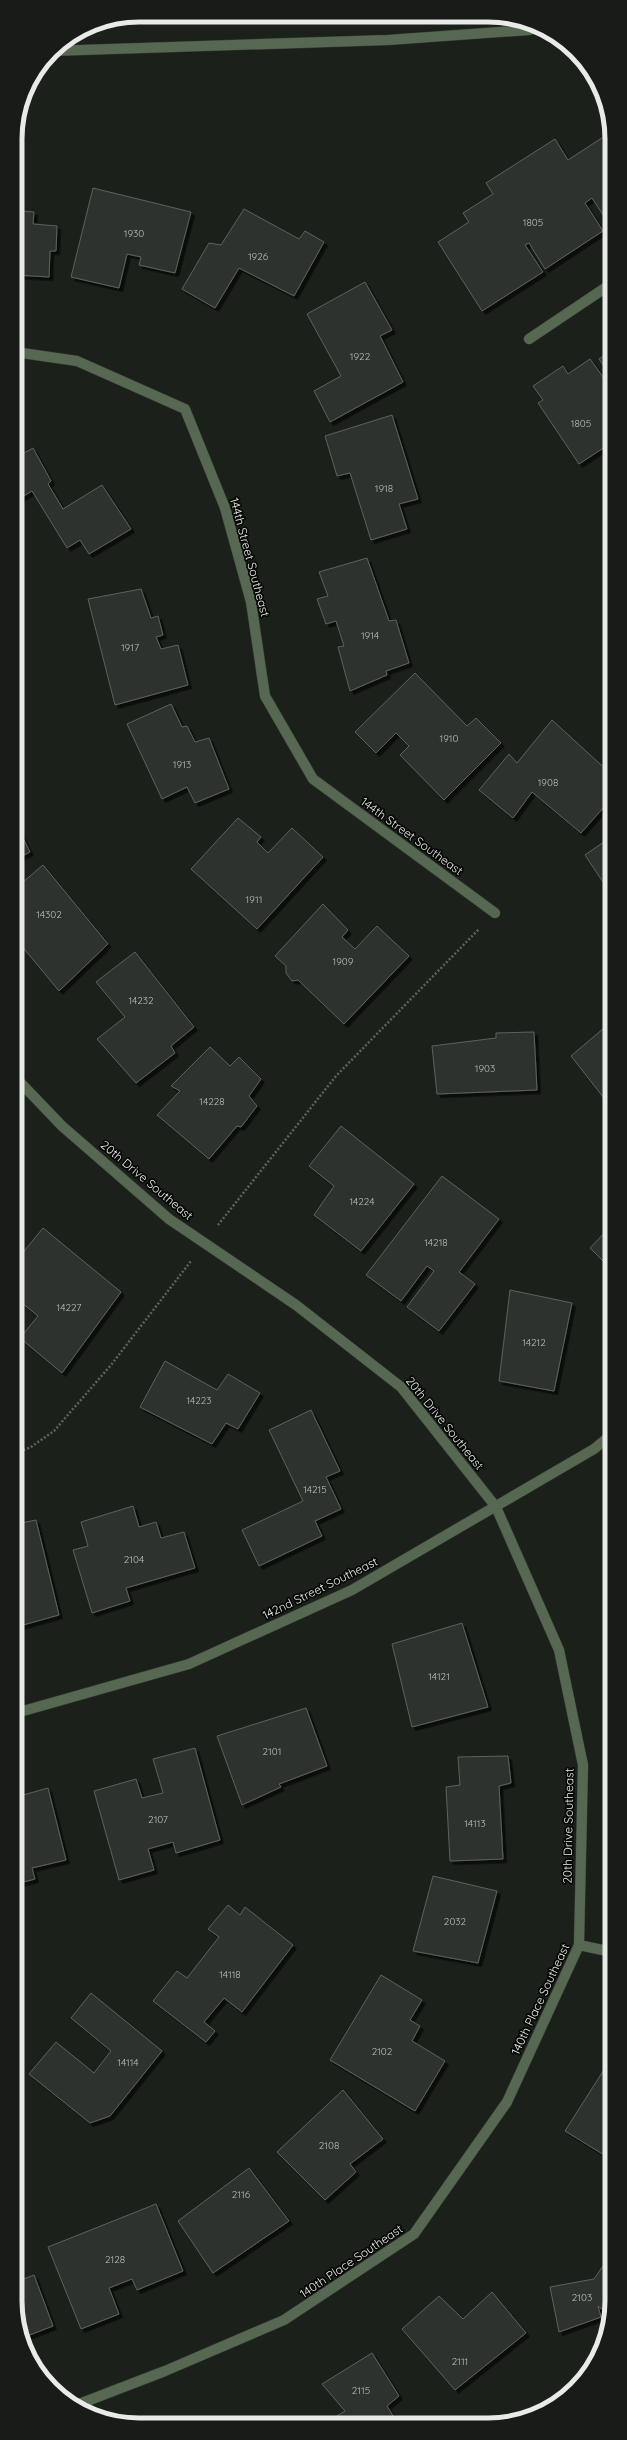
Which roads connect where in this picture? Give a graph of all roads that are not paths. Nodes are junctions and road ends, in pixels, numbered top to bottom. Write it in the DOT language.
graph roads {
  1 [pos="530,30"];
  2 [pos="63,51"];
  3 [pos="605,288"];
  4 [pos="529,339"];
  5 [pos="22,353"];
  6 [pos="495,913"];
  7 [pos="22,1084"];
  8 [pos="605,1440"];
  9 [pos="496,1507"];
  10 [pos="22,1711"];
  11 [pos="579,1945"];
  12 [pos="605,1951"];
  13 [pos="82,2403"];
  1 -- 2 [label="street"];
  3 -- 4 [label="street"];
  5 -- 6 [label="street, 144th Street Southeast"];
  7 -- 9 [label="street, 20th Drive Southeast"];
  8 -- 9 [label="street, 142nd Street Southeast"];
  9 -- 10 [label="street, 142nd Street Southeast"];
  9 -- 11 [label="street, 20th Drive Southeast"];
  11 -- 12 [label="street, 140th Place Southeast"];
  11 -- 13 [label="street, 140th Place Southeast"];
}
